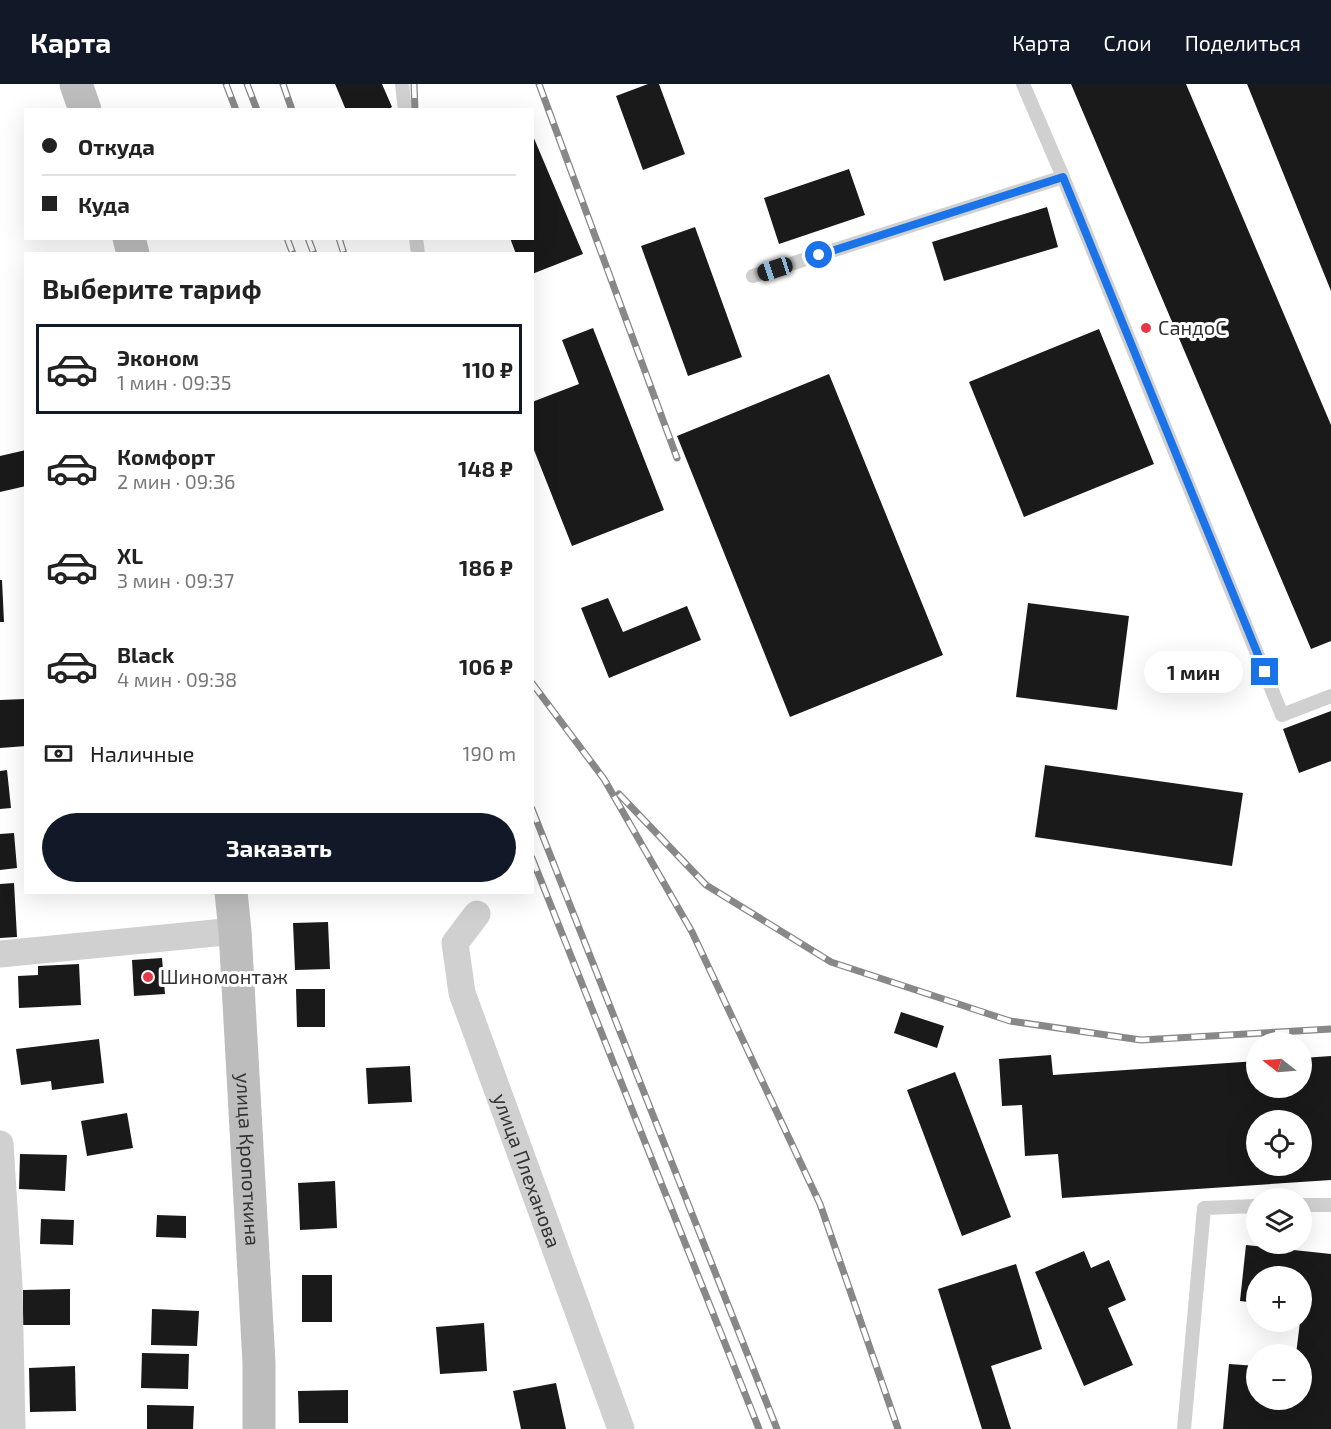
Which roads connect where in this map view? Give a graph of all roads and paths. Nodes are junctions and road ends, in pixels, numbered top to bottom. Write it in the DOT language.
graph roads {
  1 [pos="76,84"];
  2 [pos="402,84"];
  3 [pos="1023,84"];
  4 [pos="84,108"];
  5 [pos="405,108"];
  6 [pos="1063,177"];
  7 [pos="753,276"];
  8 [pos="1331,696"];
  9 [pos="231,894"];
  10 [pos="477,914"];
  11 [pos="235,931"];
  12 [pos="0,954"];
  13 [pos="0,1144"];
  14 [pos="1312,1205"];
  15 [pos="1331,1205"];
  16 [pos="1246,1206"];
  17 [pos="12,1429"];
  18 [pos="259,1429"];
  19 [pos="621,1429"];
  20 [pos="1184,1429"];
  1 -- 4 [label="main road"];
  2 -- 5 [label="lane"];
  3 -- 6 [label="lane"];
  6 -- 7 [label="lane"];
  6 -- 8 [label="lane"];
  9 -- 11 [label="main road, улица Кропоткина"];
  10 -- 19 [label="street, улица Плеханова"];
  11 -- 12 [label="street"];
  11 -- 18 [label="main road, улица Кропоткина"];
  13 -- 17 [label="street"];
  14 -- 15 [label="lane"];
  16 -- 20 [label="lane"];
}
